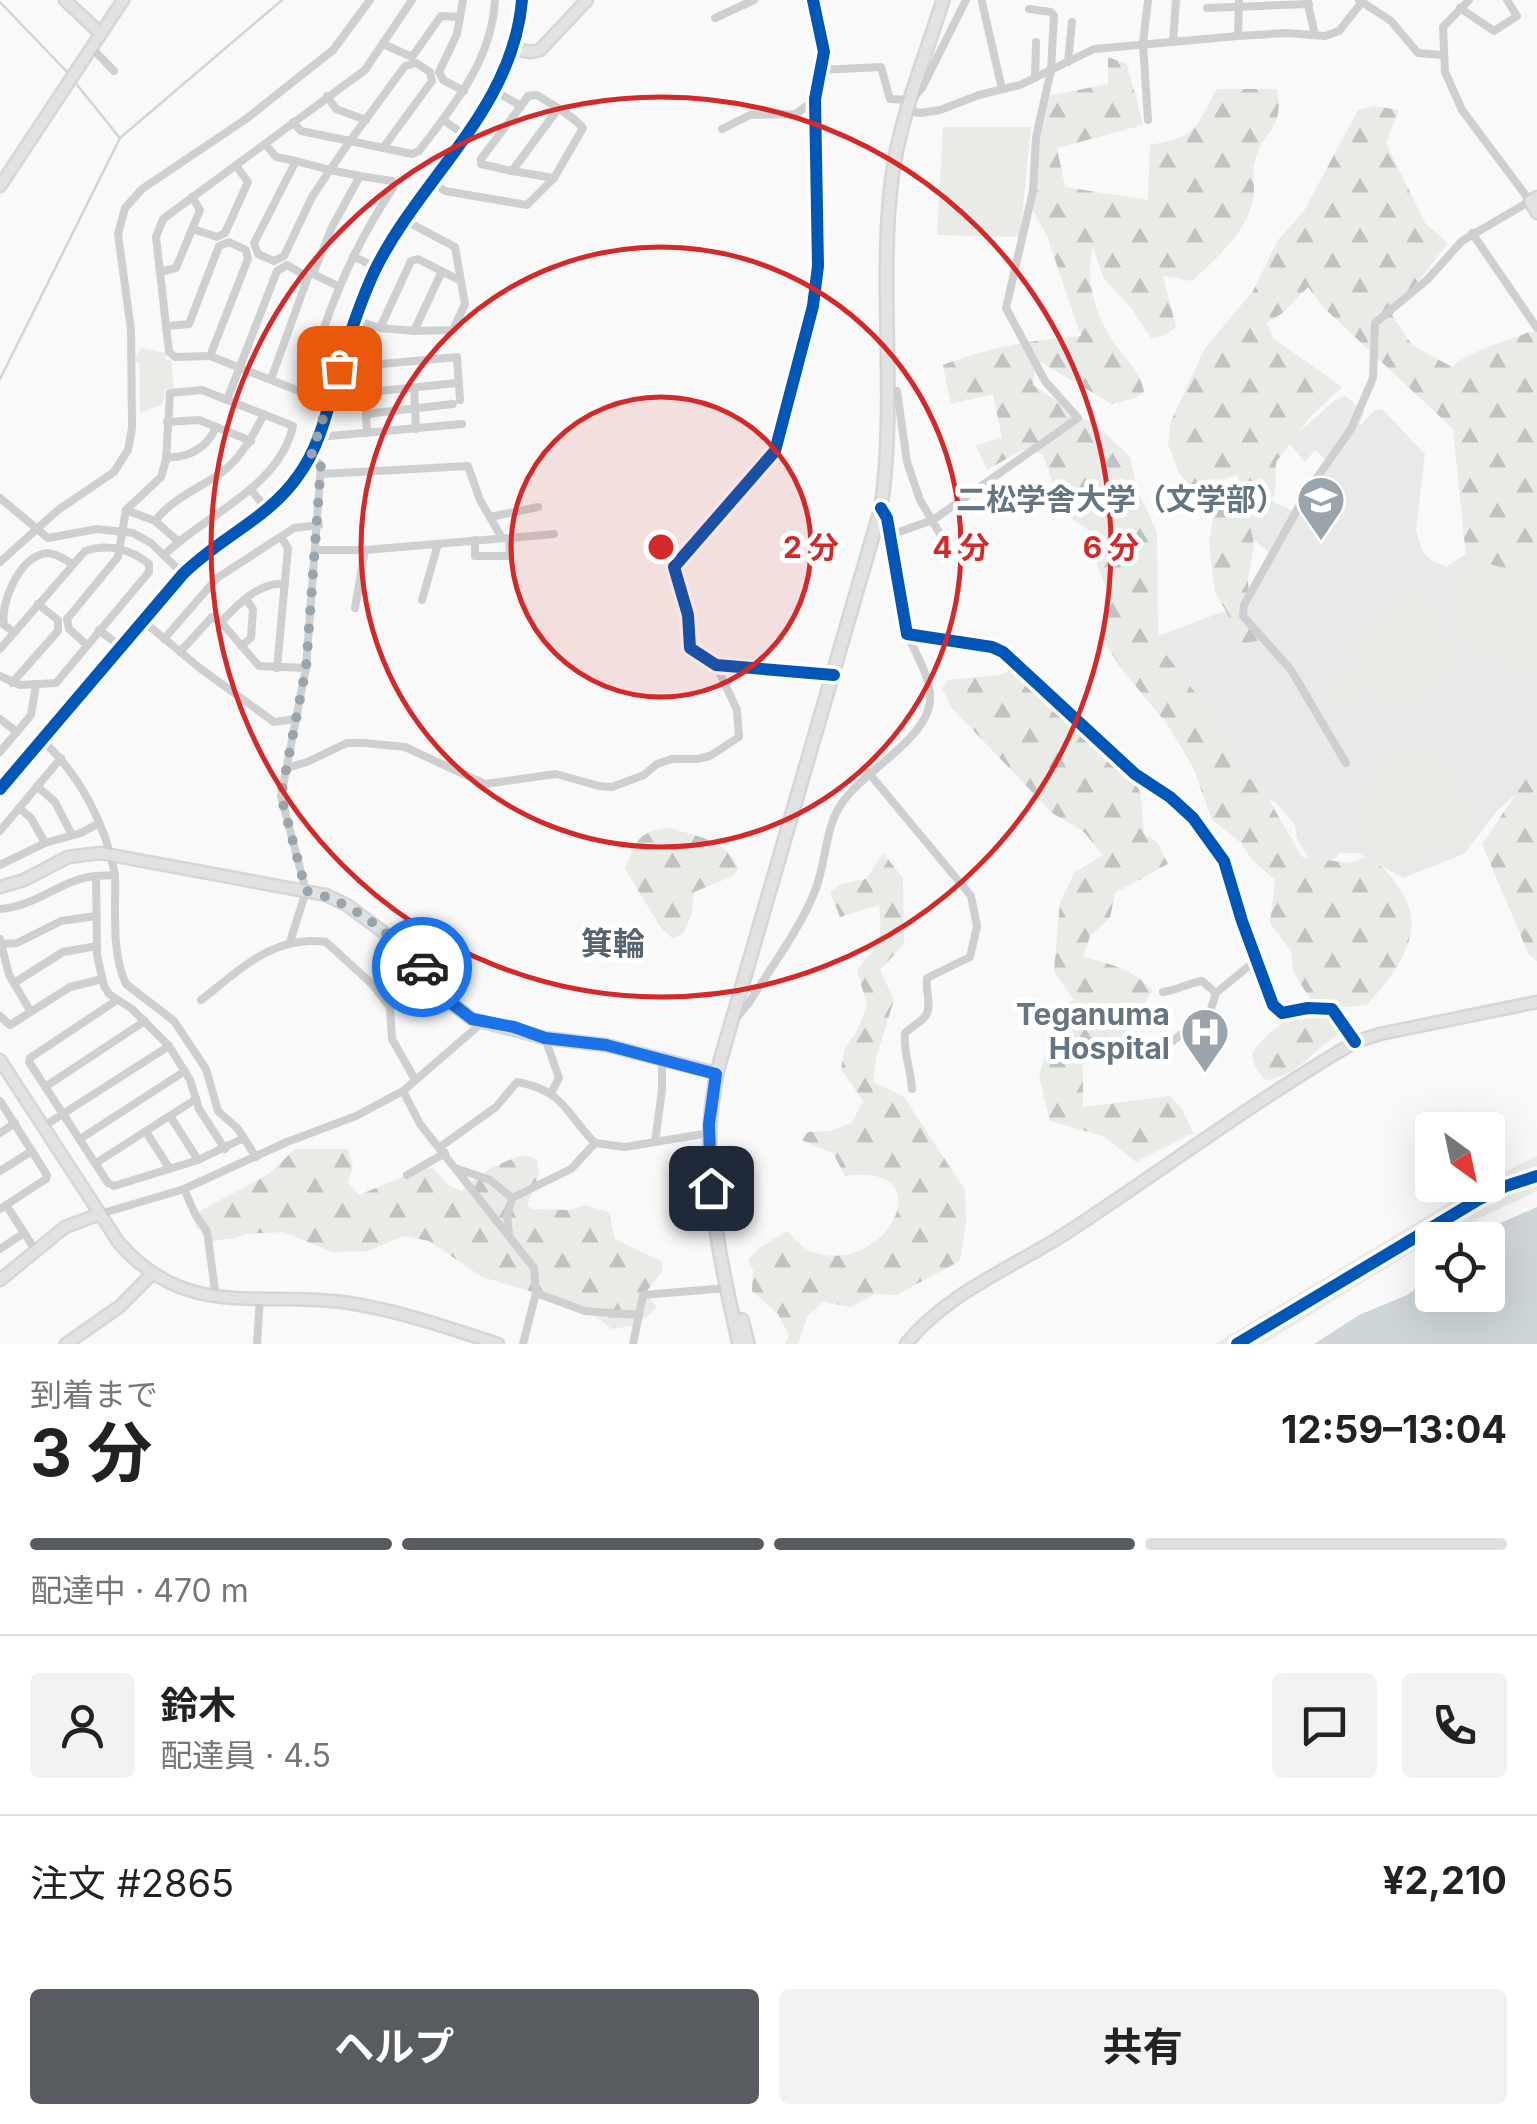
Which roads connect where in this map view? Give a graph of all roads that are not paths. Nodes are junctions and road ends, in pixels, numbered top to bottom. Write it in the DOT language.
graph roads {
  1 [pos="65,0"];
  2 [pos="123,0"];
  3 [pos="370,0"];
  4 [pos="412,0"];
  5 [pos="463,0"];
  6 [pos="495,0"];
  7 [pos="522,0"];
  8 [pos="587,0"];
  9 [pos="754,0"];
  10 [pos="812,0"];
  11 [pos="943,0"];
  12 [pos="966,0"];
  13 [pos="1148,0"];
  14 [pos="1176,0"];
  15 [pos="1506,0"];
  16 [pos="1361,1"];
  17 [pos="982,2"];
  18 [pos="1308,2"];
  19 [pos="1466,2"];
  20 [pos="1239,3"];
  21 [pos="1274,3"];
  22 [pos="1207,8"];
  23 [pos="1029,9"];
  24 [pos="460,17"];
  25 [pos="715,18"];
  26 [pos="1072,22"];
  27 [pos="100,33"];
  28 [pos="1315,35"];
  29 [pos="1238,36"];
  30 [pos="1036,42"];
  31 [pos="1173,42"];
  32 [pos="383,44"];
  33 [pos="1143,44"];
  34 [pos="91,48"];
  35 [pos="514,49"];
  36 [pos="1443,55"];
  37 [pos="1068,62"];
  38 [pos="821,70"];
  39 [pos="1051,70"];
  40 [pos="114,71"];
  41 [pos="1035,78"];
  42 [pos="1002,89"];
  43 [pos="464,91"];
  44 [pos="496,91"];
  45 [pos="328,96"];
  46 [pos="816,99"];
  47 [pos="910,105"];
  48 [pos="520,106"];
  49 [pos="558,109"];
  50 [pos="366,120"];
  51 [pos="442,120"];
  52 [pos="1148,120"];
  53 [pos="293,122"];
  54 [pos="722,129"];
  55 [pos="465,136"];
  56 [pos="350,141"];
  57 [pos="266,145"];
  58 [pos="383,148"];
  59 [pos="296,161"];
  60 [pos="238,167"];
  61 [pos="330,170"];
  62 [pos="512,171"];
  63 [pos="360,176"];
  64 [pos="554,178"];
  65 [pos="432,182"];
  66 [pos="0,186"];
  67 [pos="192,197"];
  68 [pos="1534,199"];
  69 [pos="1537,213"];
  70 [pos="404,220"];
  71 [pos="192,229"];
  72 [pos="1472,233"];
  73 [pos="353,256"];
  74 [pos="376,268"];
  75 [pos="442,271"];
  76 [pos="160,272"];
  77 [pos="461,281"];
  78 [pos="338,286"];
  79 [pos="354,320"];
  80 [pos="166,326"];
  81 [pos="380,328"];
  82 [pos="1537,328"];
  83 [pos="414,331"];
  84 [pos="210,356"];
  85 [pos="240,367"];
  86 [pos="339,368"];
  87 [pos="272,380"];
  88 [pos="457,383"];
  89 [pos="414,388"];
  90 [pos="887,391"];
  91 [pos="304,393"];
  92 [pos="365,393"];
  93 [pos="331,398"];
  94 [pos="227,400"];
  95 [pos="415,409"];
  96 [pos="264,414"];
  97 [pos="366,414"];
  98 [pos="166,422"];
  99 [pos="462,424"];
  100 [pos="216,426"];
  101 [pos="416,428"];
  102 [pos="367,433"];
  103 [pos="320,434"];
  104 [pos="251,441"];
  105 [pos="166,456"];
  106 [pos="311,456"];
  107 [pos="322,474"];
  108 [pos="250,490"];
  109 [pos="0,498"];
  110 [pos="538,507"];
  111 [pos="881,508"];
  112 [pos="126,510"];
  113 [pos="268,510"];
  114 [pos="490,517"];
  115 [pos="933,520"];
  116 [pos="155,521"];
  117 [pos="318,525"];
  118 [pos="36,529"];
  119 [pos="122,531"];
  120 [pos="554,534"];
  121 [pos="890,535"];
  122 [pos="281,537"];
  123 [pos="506,538"];
  124 [pos="475,540"];
  125 [pos="178,541"];
  126 [pos="438,544"];
  127 [pos="120,549"];
  128 [pos="316,550"];
  129 [pos="365,550"];
  130 [pos="164,555"];
  131 [pos="947,558"];
  132 [pos="0,562"];
  133 [pos="72,564"];
  134 [pos="183,574"];
  135 [pos="285,584"];
  136 [pos="246,599"];
  137 [pos="422,600"];
  138 [pos="38,604"];
  139 [pos="355,608"];
  140 [pos="143,621"];
  141 [pos="220,622"];
  142 [pos="100,630"];
  143 [pos="14,632"];
  144 [pos="907,634"];
  145 [pos="164,639"];
  146 [pos="87,645"];
  147 [pos="241,646"];
  148 [pos="121,648"];
  149 [pos="0,649"];
  150 [pos="180,652"];
  151 [pos="716,666"];
  152 [pos="277,668"];
  153 [pos="306,668"];
  154 [pos="834,675"];
  155 [pos="0,676"];
  156 [pos="12,683"];
  157 [pos="36,685"];
  158 [pos="0,719"];
  159 [pos="295,719"];
  160 [pos="16,732"];
  161 [pos="42,740"];
  162 [pos="1,748"];
  163 [pos="61,758"];
  164 [pos="1346,763"];
  165 [pos="286,768"];
  166 [pos="868,772"];
  167 [pos="37,786"];
  168 [pos="0,788"];
  169 [pos="19,808"];
  170 [pos="99,822"];
  171 [pos="0,831"];
  172 [pos="72,835"];
  173 [pos="46,843"];
  174 [pos="111,854"];
  175 [pos="1,865"];
  176 [pos="115,875"];
  177 [pos="96,876"];
  178 [pos="24,880"];
  179 [pos="4,886"];
  180 [pos="306,891"];
  181 [pos="35,902"];
  182 [pos="0,909"];
  183 [pos="96,916"];
  184 [pos="0,942"];
  185 [pos="290,942"];
  186 [pos="97,946"];
  187 [pos="1255,961"];
  188 [pos="102,979"];
  189 [pos="14,983"];
  190 [pos="1163,992"];
  191 [pos="1216,993"];
  192 [pos="117,1000"];
  193 [pos="202,1000"];
  194 [pos="1537,1002"];
  195 [pos="31,1012"];
  196 [pos="0,1016"];
  197 [pos="733,1016"];
  198 [pos="145,1021"];
  199 [pos="484,1021"];
  200 [pos="545,1038"];
  201 [pos="1355,1042"];
  202 [pos="169,1046"];
  203 [pos="1086,1057"];
  204 [pos="0,1060"];
  205 [pos="662,1060"];
  206 [pos="185,1071"];
  207 [pos="716,1074"];
  208 [pos="414,1078"];
  209 [pos="45,1086"];
  210 [pos="912,1089"];
  211 [pos="403,1091"];
  212 [pos="550,1092"];
  213 [pos="196,1099"];
  214 [pos="0,1101"];
  215 [pos="63,1114"];
  216 [pos="170,1116"];
  217 [pos="15,1124"];
  218 [pos="44,1126"];
  219 [pos="146,1132"];
  220 [pos="709,1132"];
  221 [pos="0,1133"];
  222 [pos="244,1138"];
  223 [pos="80,1139"];
  224 [pos="655,1142"];
  225 [pos="595,1143"];
  226 [pos="225,1149"];
  227 [pos="32,1150"];
  228 [pos="443,1150"];
  229 [pos="256,1157"];
  230 [pos="198,1160"];
  231 [pos="96,1164"];
  232 [pos="170,1169"];
  233 [pos="458,1169"];
  234 [pos="0,1171"];
  235 [pos="407,1176"];
  236 [pos="184,1190"];
  237 [pos="512,1198"];
  238 [pos="3,1207"];
  239 [pos="100,1214"];
  240 [pos="24,1233"];
  241 [pos="509,1236"];
  242 [pos="720,1238"];
  243 [pos="0,1248"];
  244 [pos="36,1252"];
  245 [pos="152,1274"];
  246 [pos="0,1280"];
  247 [pos="727,1288"];
  248 [pos="536,1293"];
  249 [pos="216,1298"];
  250 [pos="260,1298"];
  251 [pos="639,1315"];
  252 [pos="66,1344"];
  253 [pos="257,1344"];
  254 [pos="498,1344"];
  255 [pos="523,1344"];
  256 [pos="633,1344"];
  257 [pos="740,1344"];
  258 [pos="748,1344"];
  259 [pos="906,1344"];
  1 -- 27 [label="street"];
  2 -- 27 [label="street"];
  3 -- 118 [label="street"];
  4 -- 32 [label="street"];
  5 -- 24 [label="street"];
  6 -- 43 [label="street"];
  7 -- 35 [label="street"];
  8 -- 35 [label="street"];
  9 -- 25 [label="street"];
  10 -- 38 [label="street"];
  11 -- 47 [label="main road"];
  12 -- 47 [label="street"];
  13 -- 33 [label="street"];
  14 -- 31 [label="street"];
  15 -- 19 [label="street"];
  16 -- 28 [label="street"];
  16 -- 36 [label="street"];
  17 -- 42 [label="street"];
  18 -- 21 [label="street"];
  18 -- 28 [label="street"];
  19 -- 36 [label="street"];
  20 -- 21 [label="street"];
  20 -- 22 [label="street"];
  20 -- 29 [label="street"];
  23 -- 39 [label="street"];
  24 -- 32 [label="street"];
  24 -- 43 [label="street"];
  26 -- 37 [label="street"];
  27 -- 34 [label="street"];
  28 -- 29 [label="street"];
  29 -- 31 [label="street"];
  30 -- 41 [label="street"];
  31 -- 33 [label="street"];
  32 -- 45 [label="street"];
  33 -- 37 [label="street"];
  33 -- 52 [label="street"];
  34 -- 40 [label="street"];
  34 -- 66 [label="street"];
  35 -- 44 [label="street"];
  36 -- 68 [label="street"];
  37 -- 39 [label="street"];
  38 -- 46 [label="street"];
  38 -- 47 [label="street"];
  39 -- 41 [label="street"];
  39 -- 115 [label="street"];
  41 -- 42 [label="street"];
  42 -- 47 [label="street"];
  43 -- 51 [label="street"];
  44 -- 48 [label="street"];
  44 -- 55 [label="street"];
  45 -- 50 [label="street"];
  45 -- 53 [label="street"];
  46 -- 54 [label="street"];
  46 -- 151 [label="street"];
  47 -- 90 [label="main road"];
  48 -- 49 [label="street"];
  48 -- 62 [label="street"];
  49 -- 62 [label="street"];
  49 -- 64 [label="street"];
  50 -- 56 [label="street"];
  50 -- 58 [label="street"];
  51 -- 55 [label="street"];
  51 -- 58 [label="street"];
  53 -- 56 [label="street"];
  53 -- 57 [label="street"];
  55 -- 65 [label="street"];
  56 -- 58 [label="street"];
  56 -- 61 [label="street"];
  57 -- 59 [label="street"];
  57 -- 60 [label="street"];
  59 -- 61 [label="street"];
  59 -- 61 [label="street"];
  60 -- 67 [label="street"];
  60 -- 71 [label="street"];
  61 -- 63 [label="street"];
  62 -- 64 [label="street"];
  63 -- 73 [label="street"];
  63 -- 78 [label="street"];
  64 -- 65 [label="street"];
  65 -- 70 [label="street"];
  67 -- 71 [label="street"];
  67 -- 76 [label="street"];
  68 -- 69 [label="street"];
  68 -- 72 [label="street"];
  70 -- 74 [label="street"];
  70 -- 77 [label="street"];
  71 -- 76 [label="street"];
  72 -- 82 [label="street"];
  72 -- 164 [label="street"];
  73 -- 74 [label="street"];
  73 -- 78 [label="street"];
  74 -- 79 [label="street"];
  75 -- 77 [label="street"];
  75 -- 81 [label="street"];
  75 -- 83 [label="street"];
  76 -- 80 [label="street"];
  77 -- 83 [label="street"];
  78 -- 91 [label="street"];
  79 -- 81 [label="street"];
  79 -- 86 [label="street"];
  80 -- 84 [label="street"];
  80 -- 84 [label="street"];
  81 -- 83 [label="street"];
  84 -- 85 [label="street"];
  85 -- 87 [label="street"];
  85 -- 87 [label="street"];
  85 -- 94 [label="street"];
  86 -- 88 [label="street"];
  86 -- 93 [label="street"];
  87 -- 91 [label="street"];
  88 -- 89 [label="street"];
  88 -- 95 [label="street"];
  89 -- 92 [label="street"];
  89 -- 95 [label="street"];
  90 -- 111 [label="main road"];
  90 -- 115 [label="street"];
  91 -- 93 [label="street"];
  92 -- 93 [label="street"];
  92 -- 97 [label="street"];
  93 -- 103 [label="street"];
  94 -- 96 [label="street"];
  94 -- 98 [label="street"];
  95 -- 97 [label="street"];
  95 -- 101 [label="street"];
  96 -- 104 [label="street"];
  96 -- 108 [label="street"];
  97 -- 102 [label="street"];
  98 -- 100 [label="street"];
  98 -- 105 [label="street"];
  99 -- 101 [label="street"];
  100 -- 104 [label="street"];
  100 -- 105 [label="street"];
  101 -- 102 [label="street"];
  102 -- 103 [label="street"];
  103 -- 106 [label="street"];
  104 -- 116 [label="street"];
  105 -- 112 [label="street"];
  106 -- 107 [label="street"];
  106 -- 113 [label="street"];
  107 -- 114 [label="street"];
  107 -- 117 [label="street"];
  108 -- 113 [label="street"];
  108 -- 125 [label="street"];
  109 -- 118 [label="street"];
  110 -- 114 [label="street"];
  111 -- 121 [label="street"];
  111 -- 154 [label="main road"];
  112 -- 116 [label="street"];
  112 -- 119 [label="street"];
  113 -- 134 [label="street"];
  114 -- 123 [label="street"];
  115 -- 121 [label="street"];
  115 -- 131 [label="street"];
  116 -- 125 [label="street"];
  117 -- 122 [label="street"];
  117 -- 128 [label="street"];
  118 -- 119 [label="street"];
  118 -- 132 [label="street"];
  119 -- 127 [label="street"];
  119 -- 130 [label="street"];
  120 -- 123 [label="street"];
  121 -- 144 [label="street"];
  122 -- 135 [label="street"];
  122 -- 145 [label="street"];
  123 -- 124 [label="street"];
  123 -- 124 [label="street"];
  124 -- 126 [label="street"];
  125 -- 130 [label="street"];
  126 -- 129 [label="street"];
  126 -- 137 [label="street"];
  127 -- 133 [label="street"];
  127 -- 142 [label="street"];
  127 -- 146 [label="street"];
  128 -- 129 [label="street"];
  128 -- 153 [label="street"];
  129 -- 139 [label="street"];
  130 -- 134 [label="street"];
  133 -- 138 [label="street"];
  133 -- 143 [label="street"];
  134 -- 140 [label="street"];
  135 -- 136 [label="street"];
  135 -- 152 [label="street"];
  136 -- 141 [label="street"];
  136 -- 147 [label="street"];
  138 -- 143 [label="street"];
  138 -- 156 [label="street"];
  140 -- 145 [label="street"];
  140 -- 148 [label="street"];
  141 -- 147 [label="street"];
  141 -- 150 [label="street"];
  142 -- 146 [label="street"];
  142 -- 148 [label="street"];
  143 -- 149 [label="street"];
  144 -- 166 [label="street"];
  144 -- 187 [label="street"];
  145 -- 150 [label="street"];
  146 -- 157 [label="street"];
  147 -- 152 [label="street"];
  148 -- 161 [label="street"];
  150 -- 159 [label="street"];
  151 -- 154 [label="street"];
  151 -- 165 [label="street"];
  152 -- 153 [label="street"];
  153 -- 159 [label="street"];
  154 -- 197 [label="main road"];
  155 -- 156 [label="street"];
  156 -- 157 [label="street"];
  157 -- 160 [label="street"];
  158 -- 160 [label="street"];
  159 -- 165 [label="street"];
  160 -- 162 [label="street"];
  161 -- 163 [label="street"];
  161 -- 168 [label="street"];
  163 -- 167 [label="street"];
  163 -- 170 [label="street"];
  165 -- 180 [label="street"];
  166 -- 197 [label="street"];
  166 -- 210 [label="street"];
  167 -- 169 [label="street"];
  167 -- 172 [label="street"];
  169 -- 171 [label="street"];
  169 -- 173 [label="street"];
  170 -- 172 [label="street"];
  170 -- 174 [label="street"];
  172 -- 173 [label="street"];
  173 -- 175 [label="street"];
  174 -- 176 [label="street"];
  174 -- 178 [label="street"];
  174 -- 180 [label="street"];
  175 -- 179 [label="street"];
  176 -- 177 [label="street"];
  176 -- 222 [label="street"];
  177 -- 181 [label="street"];
  177 -- 183 [label="street"];
  178 -- 179 [label="street"];
  178 -- 181 [label="street"];
  180 -- 185 [label="street"];
  180 -- 199 [label="street"];
  181 -- 182 [label="street"];
  183 -- 184 [label="street"];
  183 -- 186 [label="street"];
  184 -- 189 [label="street"];
  185 -- 193 [label="street"];
  185 -- 208 [label="street"];
  186 -- 188 [label="street"];
  186 -- 189 [label="street"];
  187 -- 191 [label="street"];
  187 -- 201 [label="street"];
  188 -- 192 [label="street"];
  188 -- 195 [label="street"];
  189 -- 195 [label="street"];
  190 -- 191 [label="street"];
  191 -- 203 [label="street"];
  192 -- 198 [label="street"];
  192 -- 209 [label="street"];
  194 -- 201 [label="street"];
  195 -- 196 [label="street"];
  197 -- 207 [label="main road"];
  198 -- 202 [label="street"];
  198 -- 209 [label="street"];
  199 -- 200 [label="street"];
  199 -- 208 [label="street"];
  200 -- 205 [label="street"];
  200 -- 212 [label="street"];
  201 -- 259 [label="street"];
  202 -- 206 [label="street"];
  202 -- 215 [label="street"];
  204 -- 218 [label="street"];
  205 -- 207 [label="street"];
  205 -- 224 [label="street"];
  206 -- 213 [label="street"];
  206 -- 223 [label="street"];
  207 -- 220 [label="main road"];
  208 -- 211 [label="street"];
  209 -- 215 [label="street"];
  211 -- 228 [label="street"];
  211 -- 229 [label="street"];
  212 -- 225 [label="street"];
  212 -- 228 [label="street"];
  213 -- 216 [label="street"];
  213 -- 226 [label="street"];
  214 -- 217 [label="street"];
  215 -- 218 [label="street"];
  215 -- 223 [label="street"];
  216 -- 219 [label="street"];
  216 -- 230 [label="street"];
  217 -- 221 [label="street"];
  217 -- 227 [label="street"];
  218 -- 239 [label="street"];
  219 -- 231 [label="street"];
  219 -- 232 [label="street"];
  220 -- 224 [label="street"];
  220 -- 242 [label="main road"];
  222 -- 226 [label="street"];
  222 -- 229 [label="street"];
  223 -- 231 [label="street"];
  224 -- 225 [label="street"];
  225 -- 237 [label="street"];
  226 -- 230 [label="street"];
  227 -- 234 [label="street"];
  227 -- 238 [label="street"];
  228 -- 233 [label="street"];
  228 -- 235 [label="street"];
  229 -- 236 [label="street"];
  230 -- 232 [label="street"];
  231 -- 232 [label="street"];
  233 -- 237 [label="street"];
  233 -- 241 [label="street"];
  236 -- 239 [label="street"];
  236 -- 249 [label="street"];
  237 -- 241 [label="street"];
  238 -- 240 [label="street"];
  239 -- 244 [label="street"];
  239 -- 245 [label="street"];
  240 -- 243 [label="street"];
  240 -- 244 [label="street"];
  241 -- 248 [label="street"];
  242 -- 247 [label="main road"];
  242 -- 258 [label="main road"];
  244 -- 246 [label="street"];
  245 -- 249 [label="street"];
  245 -- 252 [label="street"];
  247 -- 251 [label="street"];
  247 -- 257 [label="main road"];
  248 -- 251 [label="street"];
  248 -- 255 [label="street"];
  249 -- 250 [label="street"];
  250 -- 253 [label="street"];
  250 -- 254 [label="street"];
  251 -- 256 [label="street"];
}
